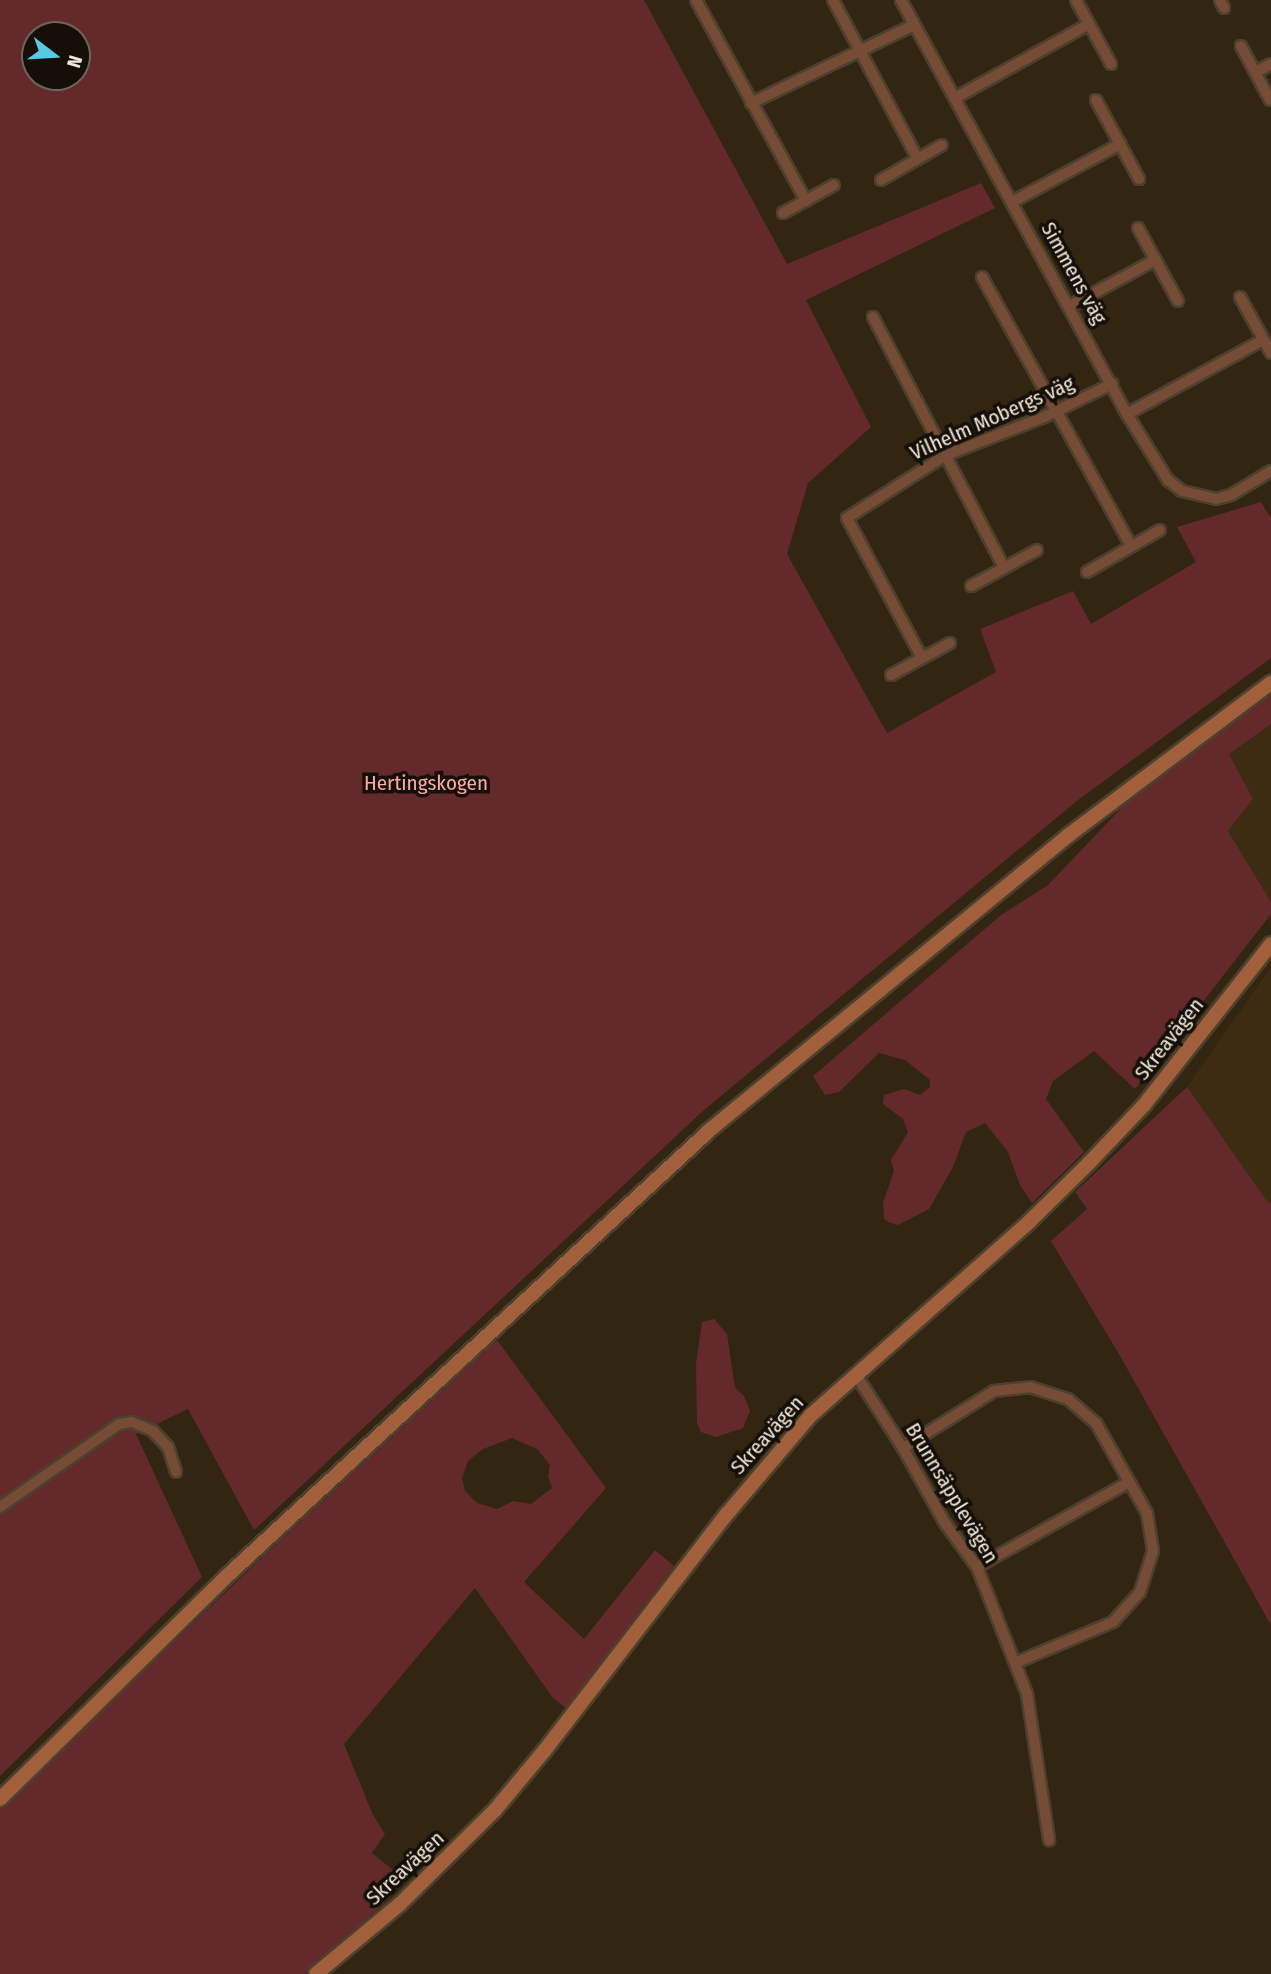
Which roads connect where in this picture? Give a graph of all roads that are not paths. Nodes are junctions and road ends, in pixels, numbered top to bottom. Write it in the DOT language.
graph roads {
  1 [pos="696,0"];
  2 [pos="833,0"];
  3 [pos="901,0"];
  4 [pos="1076,0"];
  5 [pos="1089,24"];
  6 [pos="914,25"];
  7 [pos="1241,46"];
  8 [pos="860,51"];
  9 [pos="1111,64"];
  10 [pos="1271,64"];
  11 [pos="1256,72"];
  12 [pos="954,98"];
  13 [pos="1096,100"];
  14 [pos="1270,100"];
  15 [pos="751,103"];
  16 [pos="1120,144"];
  17 [pos="942,145"];
  18 [pos="918,159"];
  19 [pos="1139,179"];
  20 [pos="881,180"];
  21 [pos="834,186"];
  22 [pos="806,201"];
  23 [pos="1012,202"];
  24 [pos="783,214"];
  25 [pos="1138,228"];
  26 [pos="1155,260"];
  27 [pos="982,277"];
  28 [pos="1240,297"];
  29 [pos="1178,302"];
  30 [pos="1070,306"];
  31 [pos="873,317"];
  32 [pos="1263,340"];
  33 [pos="1271,353"];
  34 [pos="1112,384"];
  35 [pos="1059,410"];
  36 [pos="1127,414"];
  37 [pos="946,455"];
  38 [pos="1271,471"];
  39 [pos="1160,530"];
  40 [pos="1131,546"];
  41 [pos="1037,550"];
  42 [pos="1004,568"];
  43 [pos="1087,572"];
  44 [pos="971,586"];
  45 [pos="950,643"];
  46 [pos="922,658"];
  47 [pos="891,675"];
  48 [pos="1271,683"];
  49 [pos="1271,944"];
  50 [pos="856,1375"];
  51 [pos="903,1448"];
  52 [pos="176,1472"];
  53 [pos="1129,1482"];
  54 [pos="0,1507"];
  55 [pos="976,1567"];
  56 [pos="1015,1663"];
  57 [pos="0,1800"];
  58 [pos="1049,1840"];
  59 [pos="316,1974"];
  1 -- 15 [label="street"];
  2 -- 8 [label="street"];
  3 -- 6 [label="street, Simmens väg"];
  4 -- 5 [label="street"];
  5 -- 9 [label="street"];
  5 -- 12 [label="street"];
  6 -- 8 [label="street"];
  6 -- 12 [label="street, Simmens väg"];
  7 -- 11 [label="street"];
  8 -- 15 [label="street"];
  8 -- 18 [label="street"];
  10 -- 11 [label="street"];
  11 -- 14 [label="street"];
  12 -- 23 [label="street, Simmens väg"];
  13 -- 16 [label="street"];
  15 -- 22 [label="street"];
  16 -- 19 [label="street"];
  16 -- 23 [label="street"];
  17 -- 18 [label="street"];
  18 -- 20 [label="street"];
  21 -- 22 [label="street"];
  22 -- 24 [label="street"];
  23 -- 30 [label="street, Simmens väg"];
  25 -- 26 [label="street"];
  26 -- 29 [label="street"];
  26 -- 30 [label="street"];
  27 -- 35 [label="street"];
  28 -- 32 [label="street"];
  30 -- 34 [label="street, Simmens väg"];
  31 -- 37 [label="street"];
  32 -- 33 [label="street"];
  32 -- 36 [label="street"];
  34 -- 35 [label="street, Vilhelm Mobergs väg"];
  34 -- 36 [label="street, Simmens väg"];
  35 -- 37 [label="street, Vilhelm Mobergs väg"];
  35 -- 40 [label="street"];
  36 -- 38 [label="street, Simmens väg"];
  37 -- 42 [label="street"];
  37 -- 46 [label="street, Vilhelm Mobergs väg"];
  39 -- 40 [label="street"];
  40 -- 43 [label="street"];
  41 -- 42 [label="street"];
  42 -- 44 [label="street"];
  45 -- 46 [label="street"];
  46 -- 47 [label="street"];
  48 -- 57 [label="main road"];
  49 -- 50 [label="main road, Skreavägen"];
  50 -- 51 [label="street, Brunnsäpplevägen"];
  50 -- 59 [label="main road, Skreavägen"];
  51 -- 53 [label="street"];
  51 -- 55 [label="street, Brunnsäpplevägen"];
  52 -- 54 [label="street"];
  53 -- 55 [label="street"];
  53 -- 56 [label="street"];
  55 -- 56 [label="street, Brunnsäpplevägen"];
  56 -- 58 [label="street, Brunnsäpplevägen"];
}
